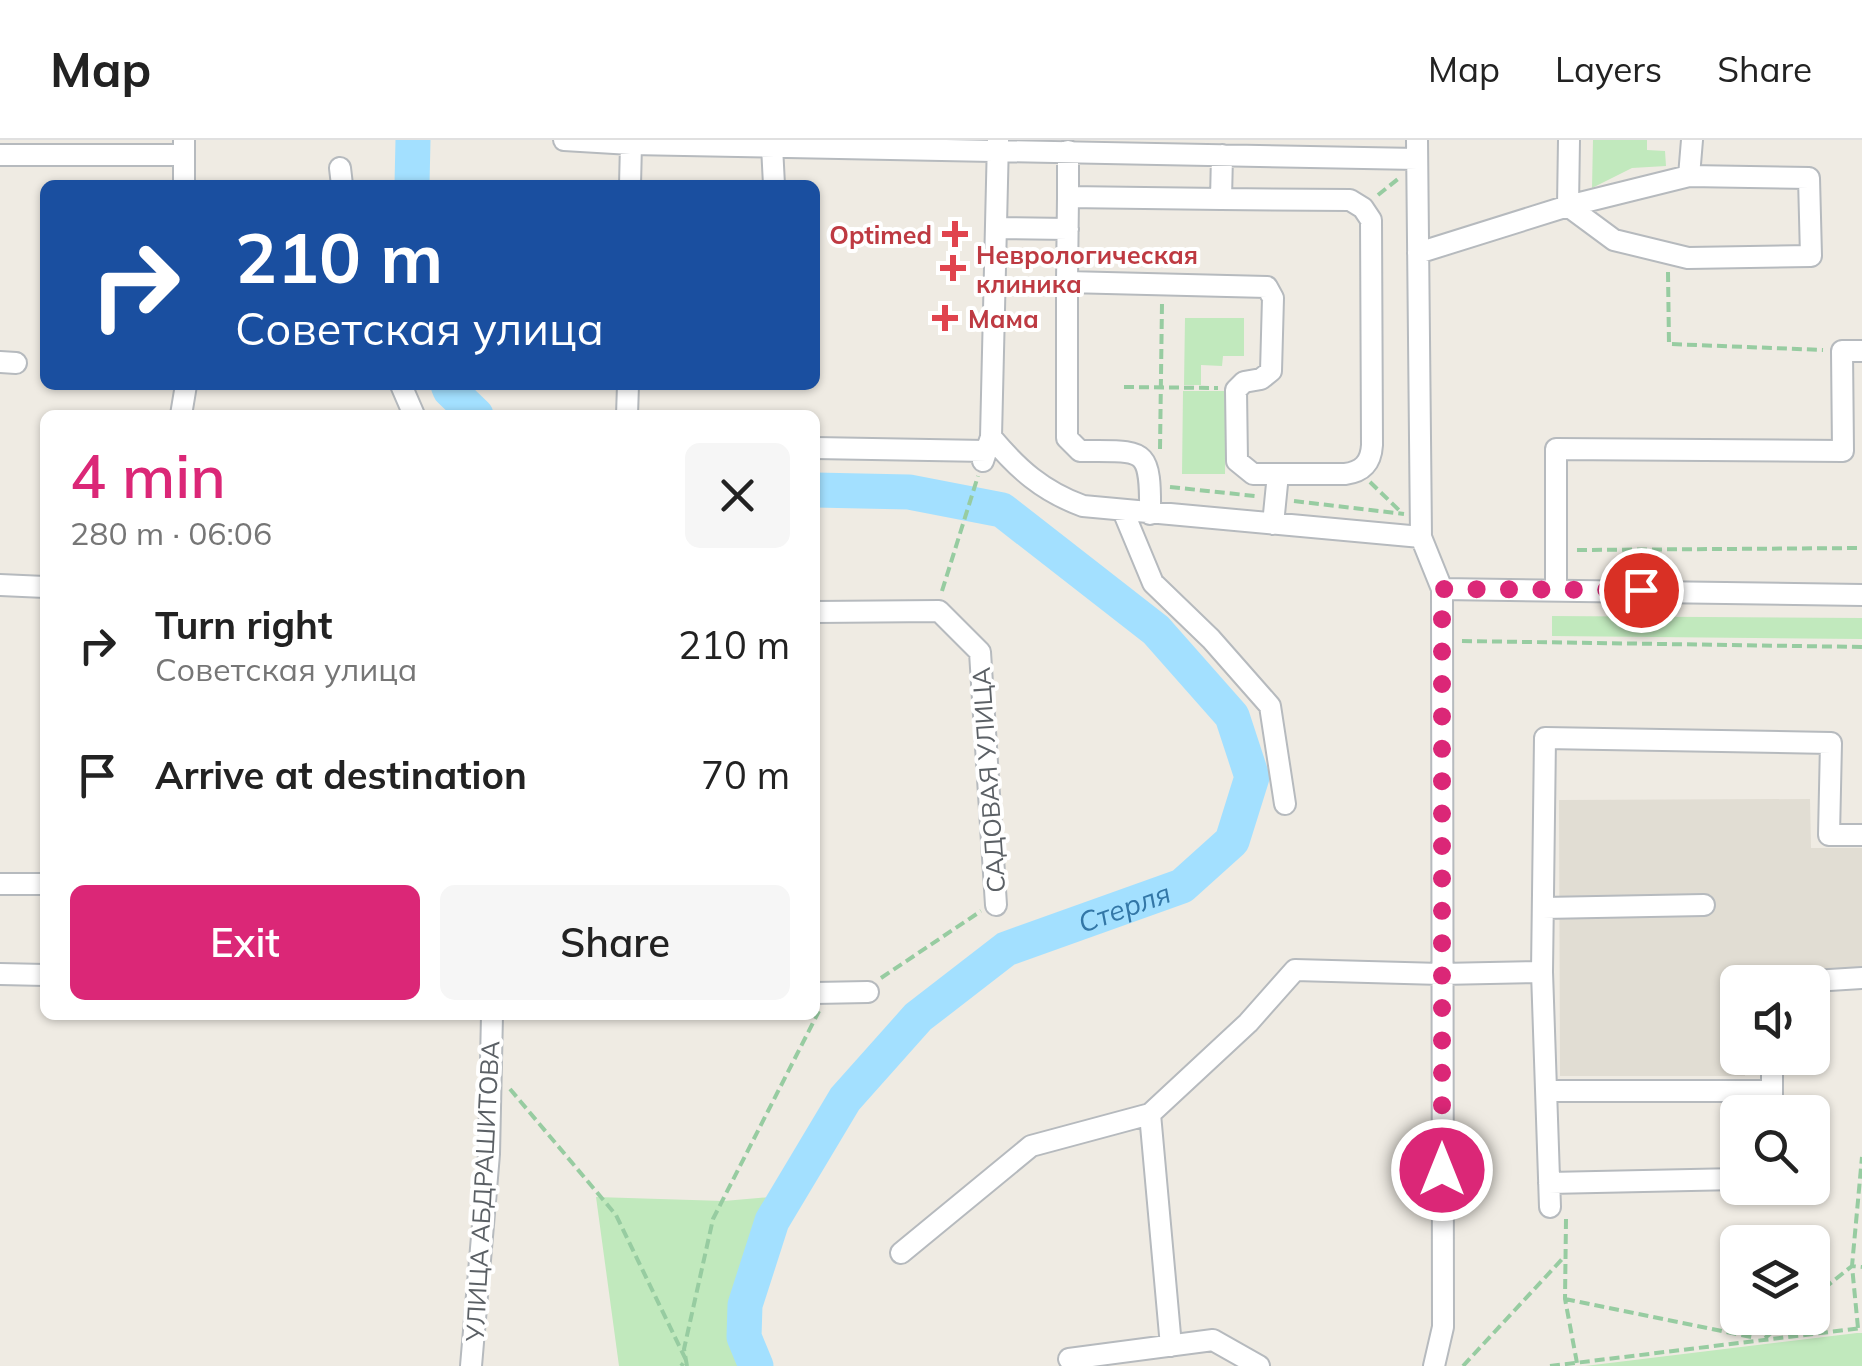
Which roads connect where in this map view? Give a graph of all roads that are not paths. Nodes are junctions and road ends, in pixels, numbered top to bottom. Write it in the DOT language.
graph roads {
  1 [pos="564,140"];
  2 [pos="1569,140"];
  3 [pos="1692,140"];
  4 [pos="630,144"];
  5 [pos="998,145"];
  6 [pos="772,146"];
  7 [pos="183,148"];
  8 [pos="1417,150"];
  9 [pos="1068,151"];
  10 [pos="0,155"];
  11 [pos="1222,155"];
  12 [pos="1690,176"];
  13 [pos="184,180"];
  14 [pos="630,180"];
  15 [pos="774,180"];
  16 [pos="1068,198"];
  17 [pos="1222,199"];
  18 [pos="1568,206"];
  19 [pos="996,228"];
  20 [pos="1068,228"];
  21 [pos="1418,253"];
  22 [pos="1067,282"];
  23 [pos="1852,351"];
  24 [pos="820,448"];
  25 [pos="986,450"];
  26 [pos="1278,474"];
  27 [pos="1123,511"];
  28 [pos="1150,514"];
  29 [pos="1272,524"];
  30 [pos="1421,536"];
  31 [pos="0,585"];
  32 [pos="40,587"];
  33 [pos="1556,588"];
  34 [pos="1442,589"];
  35 [pos="1862,595"];
  36 [pos="820,612"];
  37 [pos="1285,804"];
  38 [pos="1862,836"];
  39 [pos="0,884"];
  40 [pos="40,884"];
  41 [pos="996,905"];
  42 [pos="1704,905"];
  43 [pos="1543,908"];
  44 [pos="1542,972"];
  45 [pos="0,974"];
  46 [pos="1441,974"];
  47 [pos="40,975"];
  48 [pos="1862,978"];
  49 [pos="1830,980"];
  50 [pos="868,992"];
  51 [pos="822,993"];
  52 [pos="492,1020"];
  53 [pos="1546,1091"];
  54 [pos="1720,1099"];
  55 [pos="1150,1114"];
  56 [pos="1720,1179"];
  57 [pos="1549,1183"];
  58 [pos="1558,1213"];
  59 [pos="902,1252"];
  60 [pos="1171,1346"];
  61 [pos="1068,1359"];
  62 [pos="471,1366"];
  63 [pos="1258,1366"];
  64 [pos="1434,1366"];
  1 -- 4 [label="street"];
  2 -- 18 [label="street"];
  3 -- 12 [label="street"];
  4 -- 6 [label="street"];
  4 -- 14 [label="street"];
  5 -- 6 [label="street"];
  5 -- 9 [label="street"];
  5 -- 19 [label="street"];
  6 -- 15 [label="street"];
  7 -- 10 [label="street"];
  7 -- 13 [label="street"];
  8 -- 11 [label="street"];
  8 -- 21 [label="street"];
  9 -- 11 [label="street"];
  9 -- 16 [label="street"];
  11 -- 17 [label="street"];
  12 -- 18 [label="street"];
  12 -- 18 [label="street"];
  16 -- 17 [label="street"];
  16 -- 20 [label="street"];
  17 -- 26 [label="street"];
  18 -- 21 [label="street"];
  19 -- 20 [label="street"];
  19 -- 25 [label="street"];
  20 -- 22 [label="street"];
  21 -- 30 [label="street"];
  22 -- 26 [label="street"];
  22 -- 28 [label="street"];
  23 -- 33 [label="street"];
  24 -- 25 [label="street"];
  25 -- 27 [label="street"];
  26 -- 29 [label="street"];
  27 -- 28 [label="street"];
  27 -- 37 [label="street"];
  28 -- 29 [label="street"];
  29 -- 30 [label="street"];
  30 -- 34 [label="street"];
  31 -- 32 [label="street"];
  33 -- 34 [label="street"];
  33 -- 35 [label="street"];
  34 -- 46 [label="street"];
  36 -- 41 [label="street, САДОВАЯ УЛИЦА"];
  38 -- 43 [label="street"];
  39 -- 40 [label="street"];
  42 -- 43 [label="street"];
  43 -- 44 [label="street"];
  44 -- 46 [label="street"];
  44 -- 53 [label="street"];
  45 -- 47 [label="street"];
  46 -- 55 [label="street"];
  46 -- 64 [label="street"];
  48 -- 49 [label="street"];
  50 -- 51 [label="street"];
  52 -- 62 [label="street, УЛИЦА АБДРАШИТОВА"];
  53 -- 54 [label="street"];
  53 -- 57 [label="street"];
  55 -- 59 [label="street"];
  55 -- 60 [label="street"];
  56 -- 57 [label="street"];
  57 -- 58 [label="street"];
  60 -- 61 [label="street"];
  60 -- 63 [label="street"];
}
